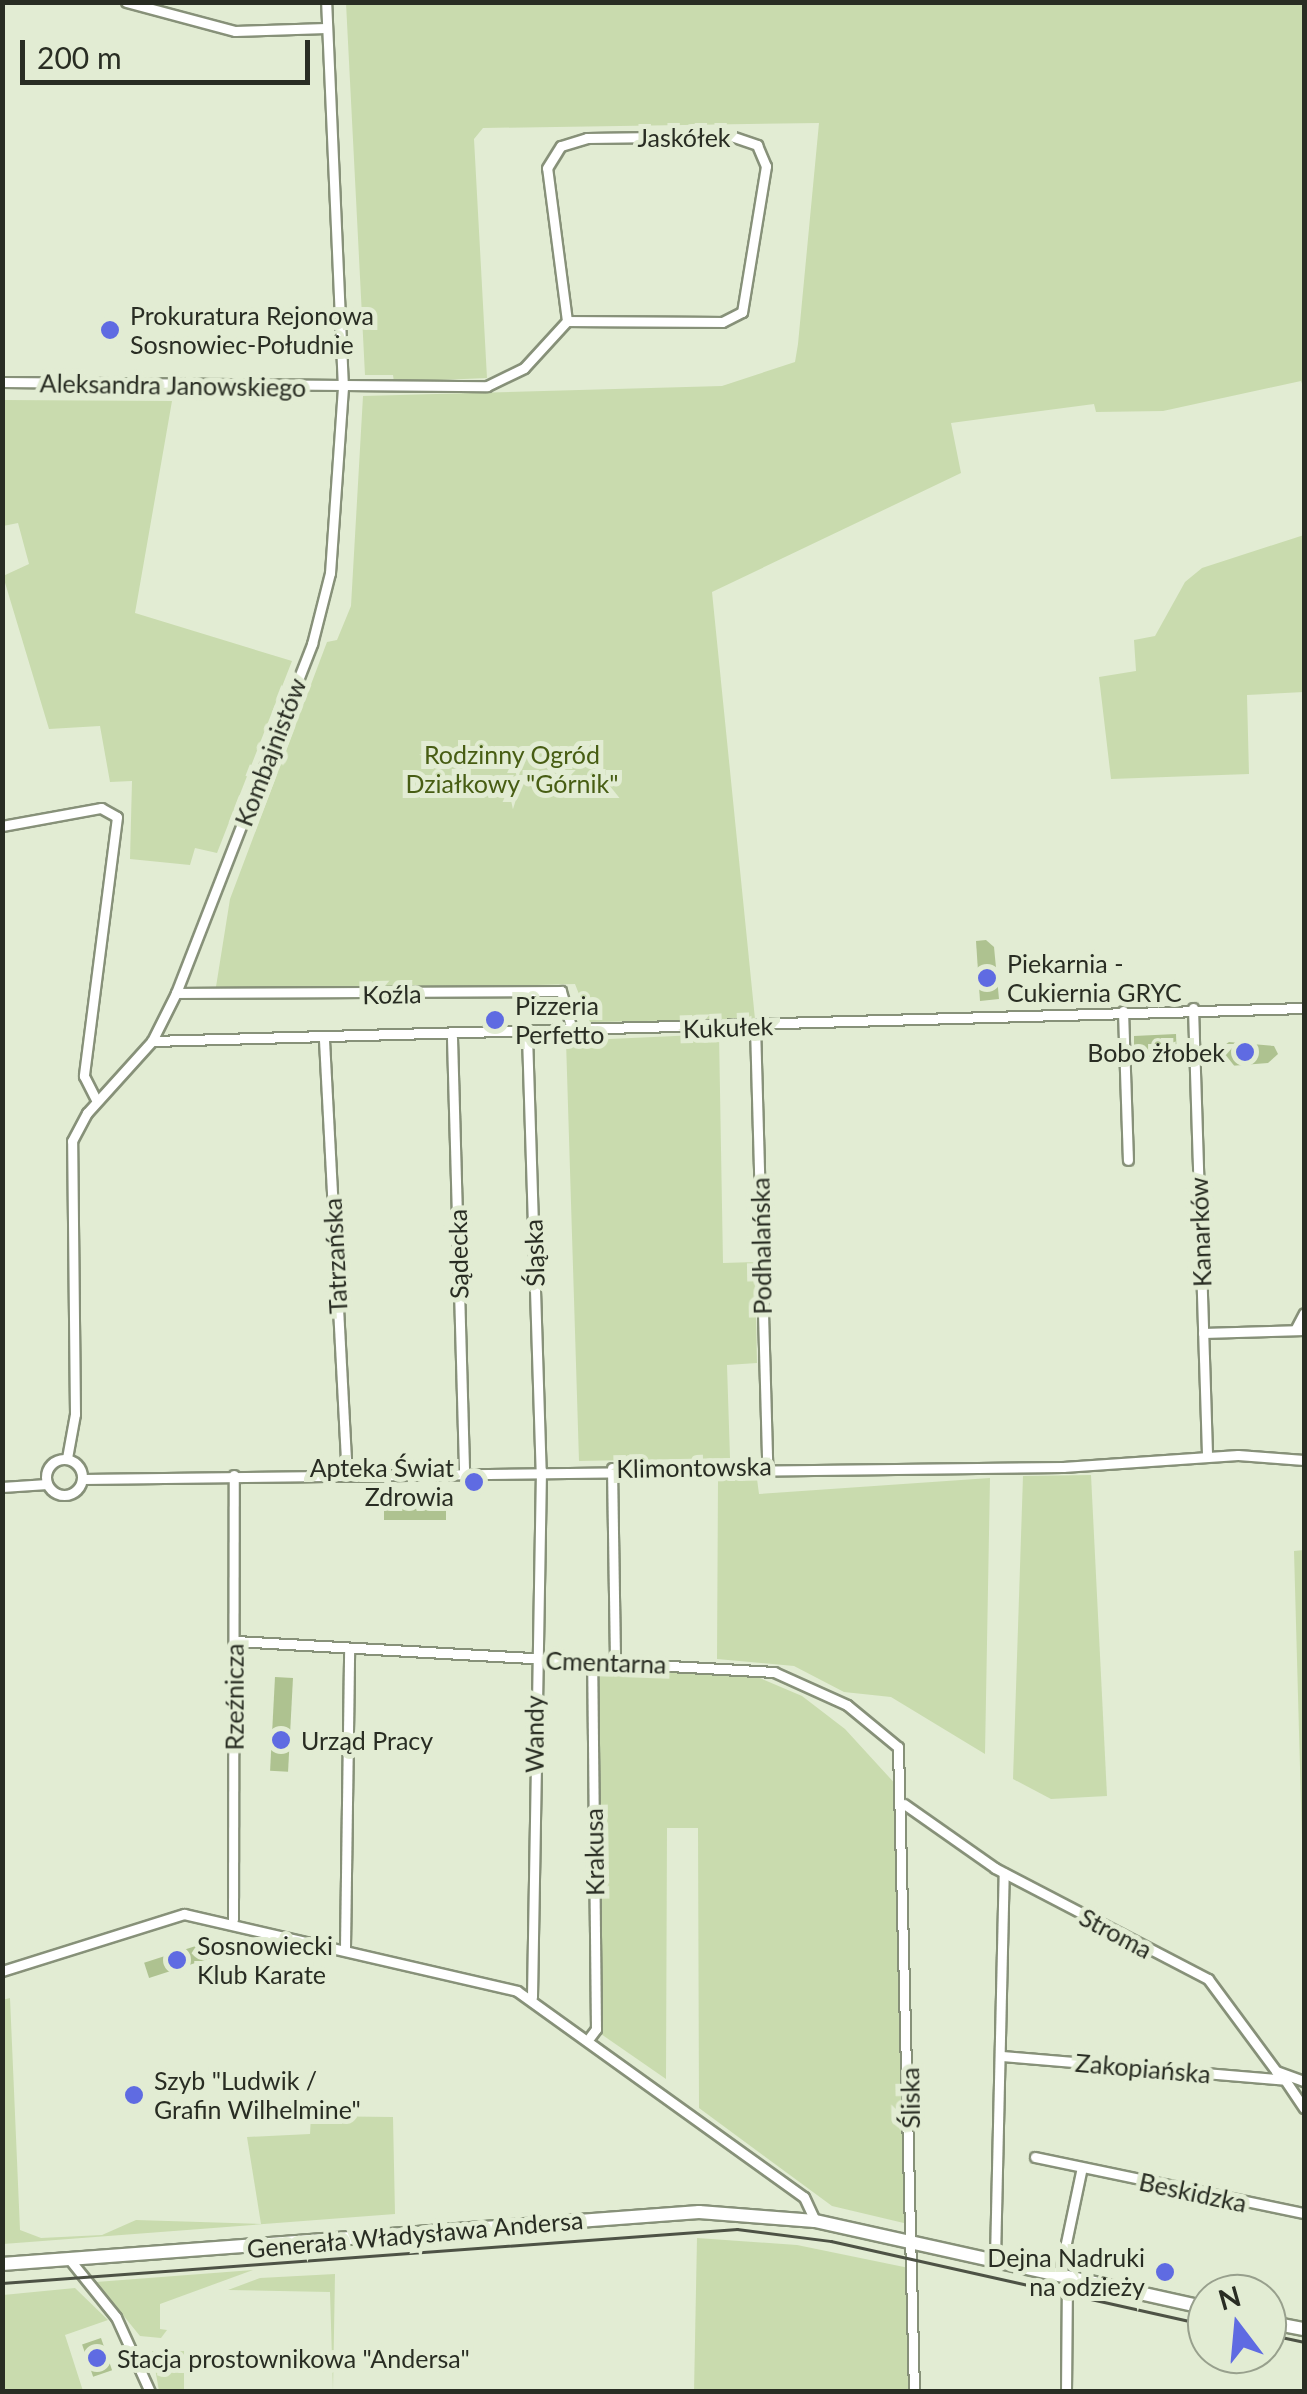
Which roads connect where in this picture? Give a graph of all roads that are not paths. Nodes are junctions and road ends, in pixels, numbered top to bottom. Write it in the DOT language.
graph roads {
  1 [pos="126,2"];
  2 [pos="326,2"];
  3 [pos="326,28"];
  4 [pos="566,321"];
  5 [pos="2,382"];
  6 [pos="343,388"];
  7 [pos="2,826"];
  8 [pos="176,993"];
  9 [pos="1193,1008"];
  10 [pos="1304,1008"];
  11 [pos="1122,1011"];
  12 [pos="755,1026"];
  13 [pos="573,1033"];
  14 [pos="528,1036"];
  15 [pos="452,1038"];
  16 [pos="324,1040"];
  17 [pos="152,1041"];
  18 [pos="97,1101"];
  19 [pos="1128,1160"];
  20 [pos="1304,1314"];
  21 [pos="1300,1330"];
  22 [pos="1203,1332"];
  23 [pos="1207,1456"];
  24 [pos="67,1458"];
  25 [pos="1304,1460"];
  26 [pos="766,1466"];
  27 [pos="612,1468"];
  28 [pos="540,1470"];
  29 [pos="464,1471"];
  30 [pos="347,1472"];
  31 [pos="234,1475"];
  32 [pos="83,1479"];
  33 [pos="47,1484"];
  34 [pos="2,1487"];
  35 [pos="235,1641"];
  36 [pos="349,1648"];
  37 [pos="534,1660"];
  38 [pos="592,1664"];
  39 [pos="616,1664"];
  40 [pos="904,1804"];
  41 [pos="1004,1872"];
  42 [pos="233,1919"];
  43 [pos="345,1946"];
  44 [pos="2,1971"];
  45 [pos="532,1997"];
  46 [pos="590,2037"];
  47 [pos="1002,2056"];
  48 [pos="1285,2080"];
  49 [pos="1304,2081"];
  50 [pos="1304,2108"];
  51 [pos="1035,2157"];
  52 [pos="1082,2167"];
  53 [pos="1304,2213"];
  54 [pos="815,2221"];
  55 [pos="914,2242"];
  56 [pos="994,2258"];
  57 [pos="70,2260"];
  58 [pos="9,2265"];
  59 [pos="2,2274"];
  60 [pos="1063,2276"];
  61 [pos="1187,2304"];
  62 [pos="150,2392"];
  63 [pos="914,2392"];
  64 [pos="1066,2392"];
  1 -- 3 [label="street"];
  2 -- 3 [label="street, Kombajnistów"];
  3 -- 6 [label="street, Kombajnistów"];
  4 -- 4 [label="street, Jaskółek"];
  4 -- 6 [label="street"];
  5 -- 6 [label="street, Aleksandra Janowskiego"];
  6 -- 8 [label="street, Kombajnistów"];
  7 -- 18 [label="street"];
  8 -- 13 [label="street, Koźla"];
  8 -- 17 [label="street, Kombajnistów"];
  9 -- 10 [label="street, Kukułek"];
  9 -- 11 [label="street, Kukułek"];
  9 -- 22 [label="street, Kanarków"];
  11 -- 12 [label="street, Kukułek"];
  11 -- 19 [label="street"];
  12 -- 13 [label="street, Kukułek"];
  12 -- 26 [label="street, Podhalańska"];
  13 -- 14 [label="street, Kukułek"];
  14 -- 15 [label="street, Kukułek"];
  14 -- 28 [label="street, Śląska"];
  15 -- 16 [label="street, Kukułek"];
  15 -- 29 [label="street, Sądecka"];
  16 -- 17 [label="street, Kukułek"];
  16 -- 30 [label="street, Tatrzańska"];
  17 -- 18 [label="street, Kombajnistów"];
  18 -- 24 [label="street, Kombajnistów"];
  20 -- 21 [label="street"];
  21 -- 22 [label="street"];
  22 -- 23 [label="street, Kanarków"];
  23 -- 25 [label="street, Klimontowska"];
  23 -- 26 [label="street, Klimontowska"];
  24 -- 32 [label="street"];
  24 -- 33 [label="street"];
  26 -- 27 [label="street, Klimontowska"];
  27 -- 28 [label="street, Klimontowska"];
  27 -- 39 [label="street"];
  28 -- 29 [label="street, Klimontowska"];
  28 -- 37 [label="street, Wandy"];
  29 -- 30 [label="street, Klimontowska"];
  30 -- 31 [label="street, Klimontowska"];
  31 -- 32 [label="street, Klimontowska"];
  31 -- 35 [label="street, Rzeźnicza"];
  32 -- 33 [label="street, Klimontowska"];
  33 -- 34 [label="street"];
  35 -- 36 [label="street, Cmentarna"];
  35 -- 42 [label="street, Rzeźnicza"];
  36 -- 37 [label="street, Cmentarna"];
  36 -- 43 [label="street"];
  37 -- 38 [label="street, Cmentarna"];
  37 -- 45 [label="street, Wandy"];
  38 -- 39 [label="street, Cmentarna"];
  38 -- 46 [label="street, Krakusa"];
  39 -- 40 [label="street, Cmentarna"];
  40 -- 41 [label="street, Stroma"];
  40 -- 55 [label="street, Śliska"];
  41 -- 47 [label="street"];
  41 -- 48 [label="street, Stroma"];
  42 -- 43 [label="street"];
  42 -- 44 [label="street"];
  43 -- 45 [label="street"];
  45 -- 46 [label="street"];
  46 -- 54 [label="street"];
  47 -- 48 [label="street, Zakopiańska"];
  47 -- 56 [label="street"];
  48 -- 49 [label="street"];
  48 -- 50 [label="street, Stroma"];
  51 -- 52 [label="street, Beskidzka"];
  52 -- 53 [label="street, Beskidzka"];
  52 -- 60 [label="street"];
  54 -- 55 [label="main road, Generała Władysława Andersa"];
  54 -- 57 [label="main road, Generała Władysława Andersa"];
  55 -- 56 [label="main road, Generała Władysława Andersa"];
  55 -- 63 [label="street, Śliska"];
  56 -- 60 [label="main road, Generała Władysława Andersa"];
  57 -- 58 [label="main road, Generała Władysława Andersa"];
  57 -- 62 [label="street"];
  58 -- 59 [label="main road, Generała Władysława Andersa"];
  60 -- 61 [label="main road, Generała Władysława Andersa"];
  60 -- 64 [label="street"];
}
